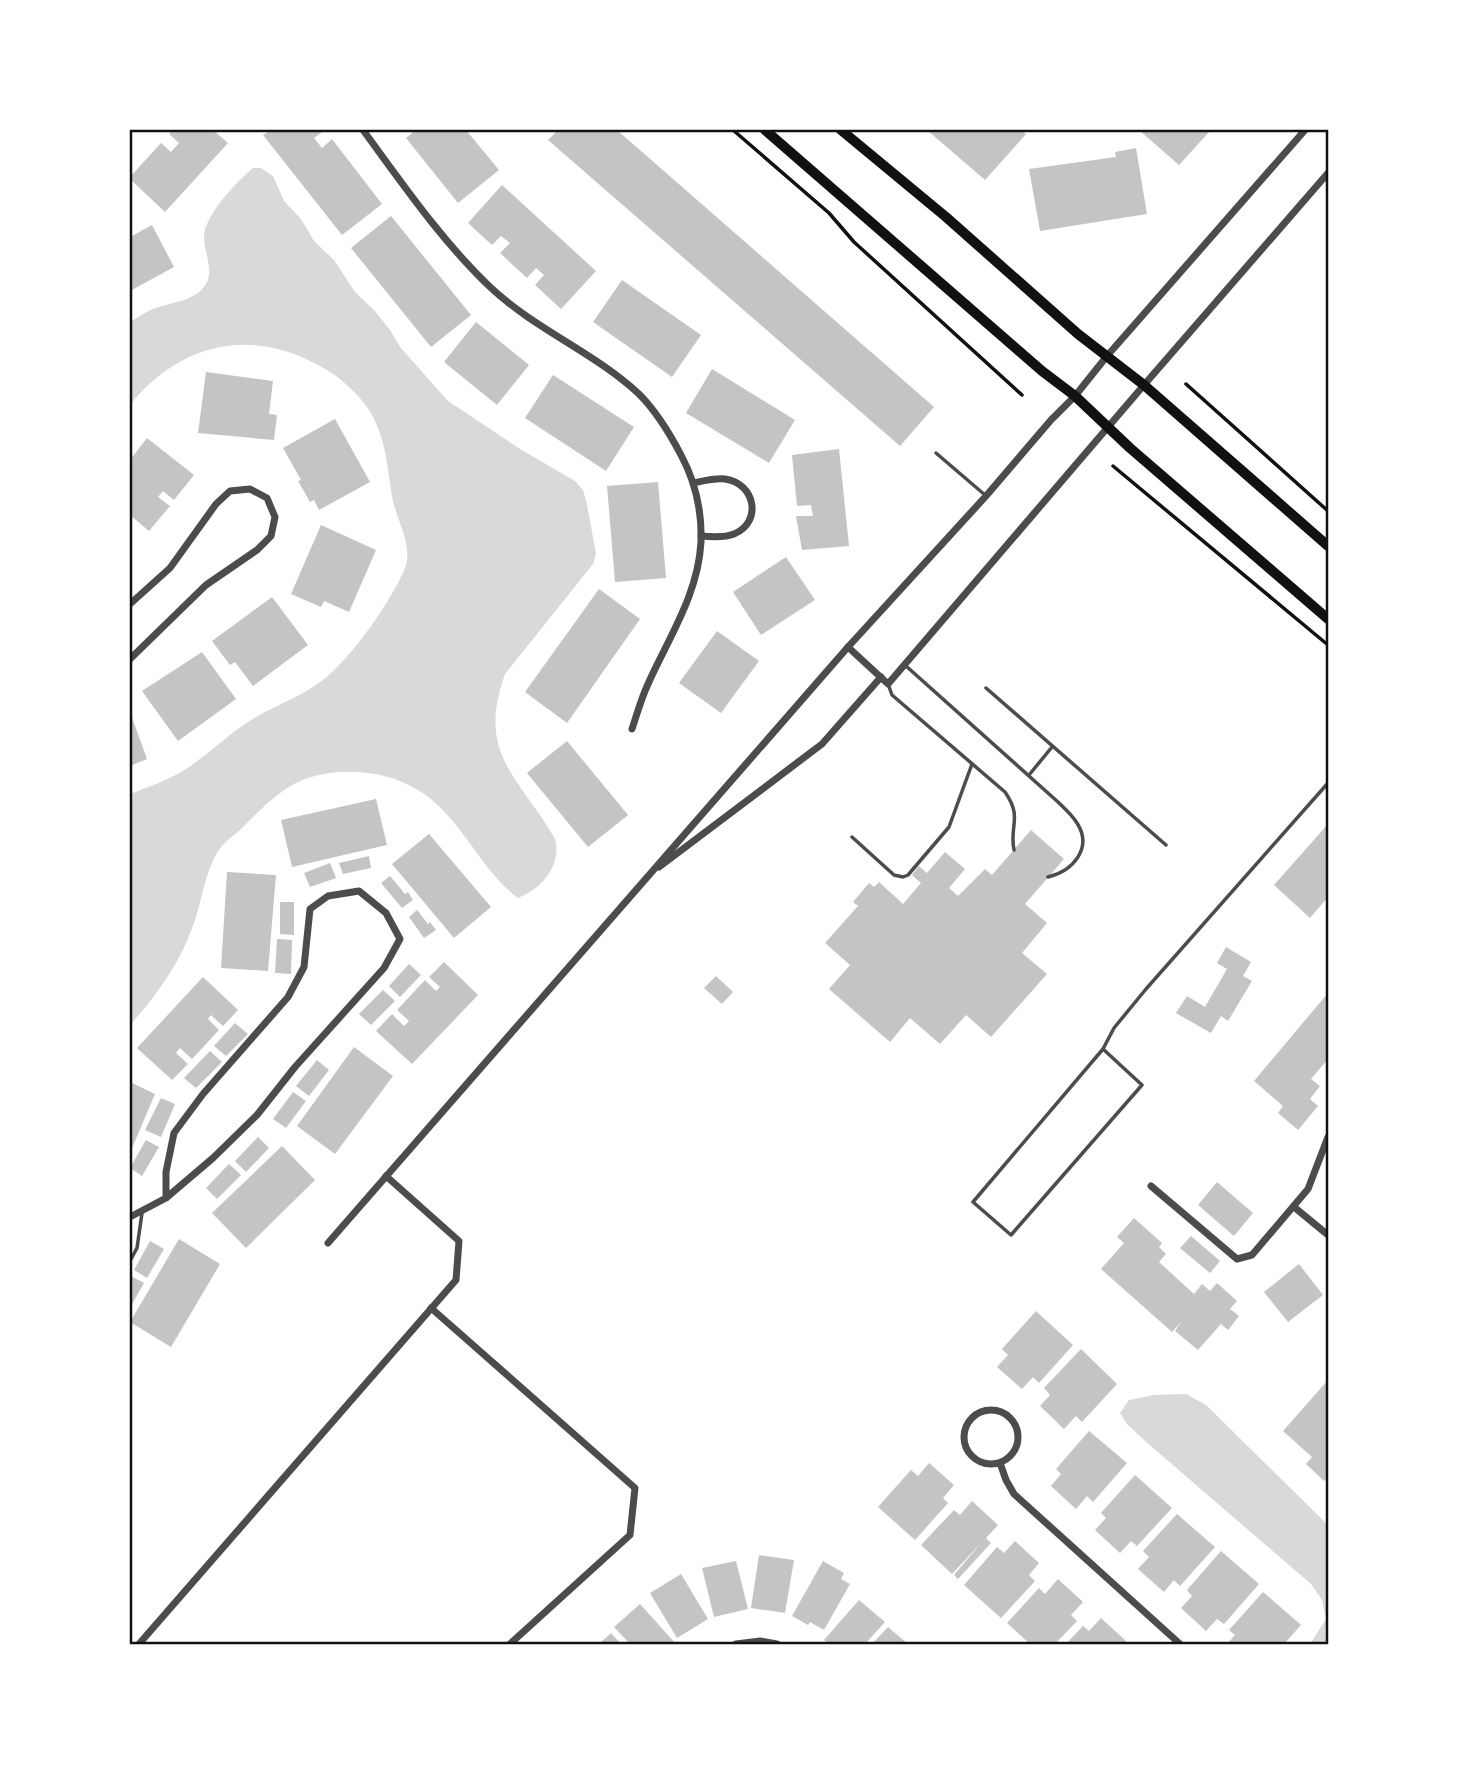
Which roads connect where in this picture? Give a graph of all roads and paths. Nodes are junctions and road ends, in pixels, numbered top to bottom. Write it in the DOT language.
graph roads {
  1 [pos="363,130"];
  2 [pos="733,130"];
  3 [pos="765,130"];
  4 [pos="841,130"];
  5 [pos="1305,130"];
  6 [pos="1328,173"];
  7 [pos="1107,356"];
  8 [pos="1144,384"];
  9 [pos="1186,384"];
  10 [pos="1021,396"];
  11 [pos="1075,396"];
  12 [pos="1110,427"];
  13 [pos="936,453"];
  14 [pos="1113,466"];
  15 [pos="693,483"];
  16 [pos="986,496"];
  17 [pos="1328,511"];
  18 [pos="701,536"];
  19 [pos="1328,546"];
  20 [pos="130,604"];
  21 [pos="1328,619"];
  22 [pos="1328,645"];
  23 [pos="848,648"];
  24 [pos="130,659"];
  25 [pos="905,665"];
  26 [pos="881,677"];
  27 [pos="888,684"];
  28 [pos="986,688"];
  29 [pos="632,729"];
  30 [pos="1053,747"];
  31 [pos="972,764"];
  32 [pos="1029,775"];
  33 [pos="1328,783"];
  34 [pos="852,837"];
  35 [pos="1166,845"];
  36 [pos="1014,850"];
  37 [pos="647,875"];
  38 [pos="1048,877"];
  39 [pos="1103,1049"];
  40 [pos="1328,1137"];
  41 [pos="386,1176"];
  42 [pos="1151,1186"];
  43 [pos="166,1198"];
  44 [pos="1294,1207"];
  45 [pos="142,1211"];
  46 [pos="130,1217"];
  47 [pos="1328,1235"];
  48 [pos="328,1243"];
  49 [pos="130,1261"];
  50 [pos="432,1308"];
  51 [pos="1000,1463"];
  52 [pos="139,1644"];
  53 [pos="510,1644"];
  54 [pos="736,1644"];
  55 [pos="777,1644"];
  56 [pos="1180,1644"];
  1 -- 15 [label="street"];
  2 -- 10 [label="path"];
  3 -- 11 [label="main road"];
  4 -- 7 [label="main road"];
  5 -- 7 [label="street"];
  6 -- 8 [label="street"];
  7 -- 8 [label="main road"];
  7 -- 11 [label="street"];
  8 -- 12 [label="street"];
  8 -- 19 [label="main road"];
  9 -- 17 [label="path"];
  11 -- 12 [label="main road"];
  11 -- 16 [label="street"];
  12 -- 21 [label="main road"];
  12 -- 25 [label="street"];
  13 -- 16 [label="lane"];
  14 -- 22 [label="path"];
  15 -- 18 [label="street"];
  15 -- 18 [label="street"];
  16 -- 23 [label="street"];
  18 -- 29 [label="street"];
  20 -- 24 [label="street"];
  23 -- 26 [label="street"];
  23 -- 37 [label="street"];
  25 -- 27 [label="street"];
  25 -- 32 [label="lane"];
  26 -- 27 [label="street"];
  26 -- 37 [label="street"];
  27 -- 31 [label="lane"];
  28 -- 30 [label="lane"];
  30 -- 32 [label="lane"];
  30 -- 35 [label="lane"];
  31 -- 34 [label="lane"];
  31 -- 36 [label="lane"];
  32 -- 38 [label="lane"];
  33 -- 39 [label="lane"];
  37 -- 41 [label="street"];
  39 -- 39 [label="lane"];
  40 -- 44 [label="street"];
  41 -- 48 [label="street"];
  41 -- 50 [label="street"];
  42 -- 44 [label="street"];
  43 -- 43 [label="street"];
  43 -- 45 [label="street"];
  44 -- 47 [label="street"];
  45 -- 46 [label="street"];
  45 -- 49 [label="lane"];
  50 -- 52 [label="street"];
  50 -- 53 [label="street"];
  51 -- 51 [label="street"];
  51 -- 56 [label="street"];
  54 -- 55 [label="street"];
}
